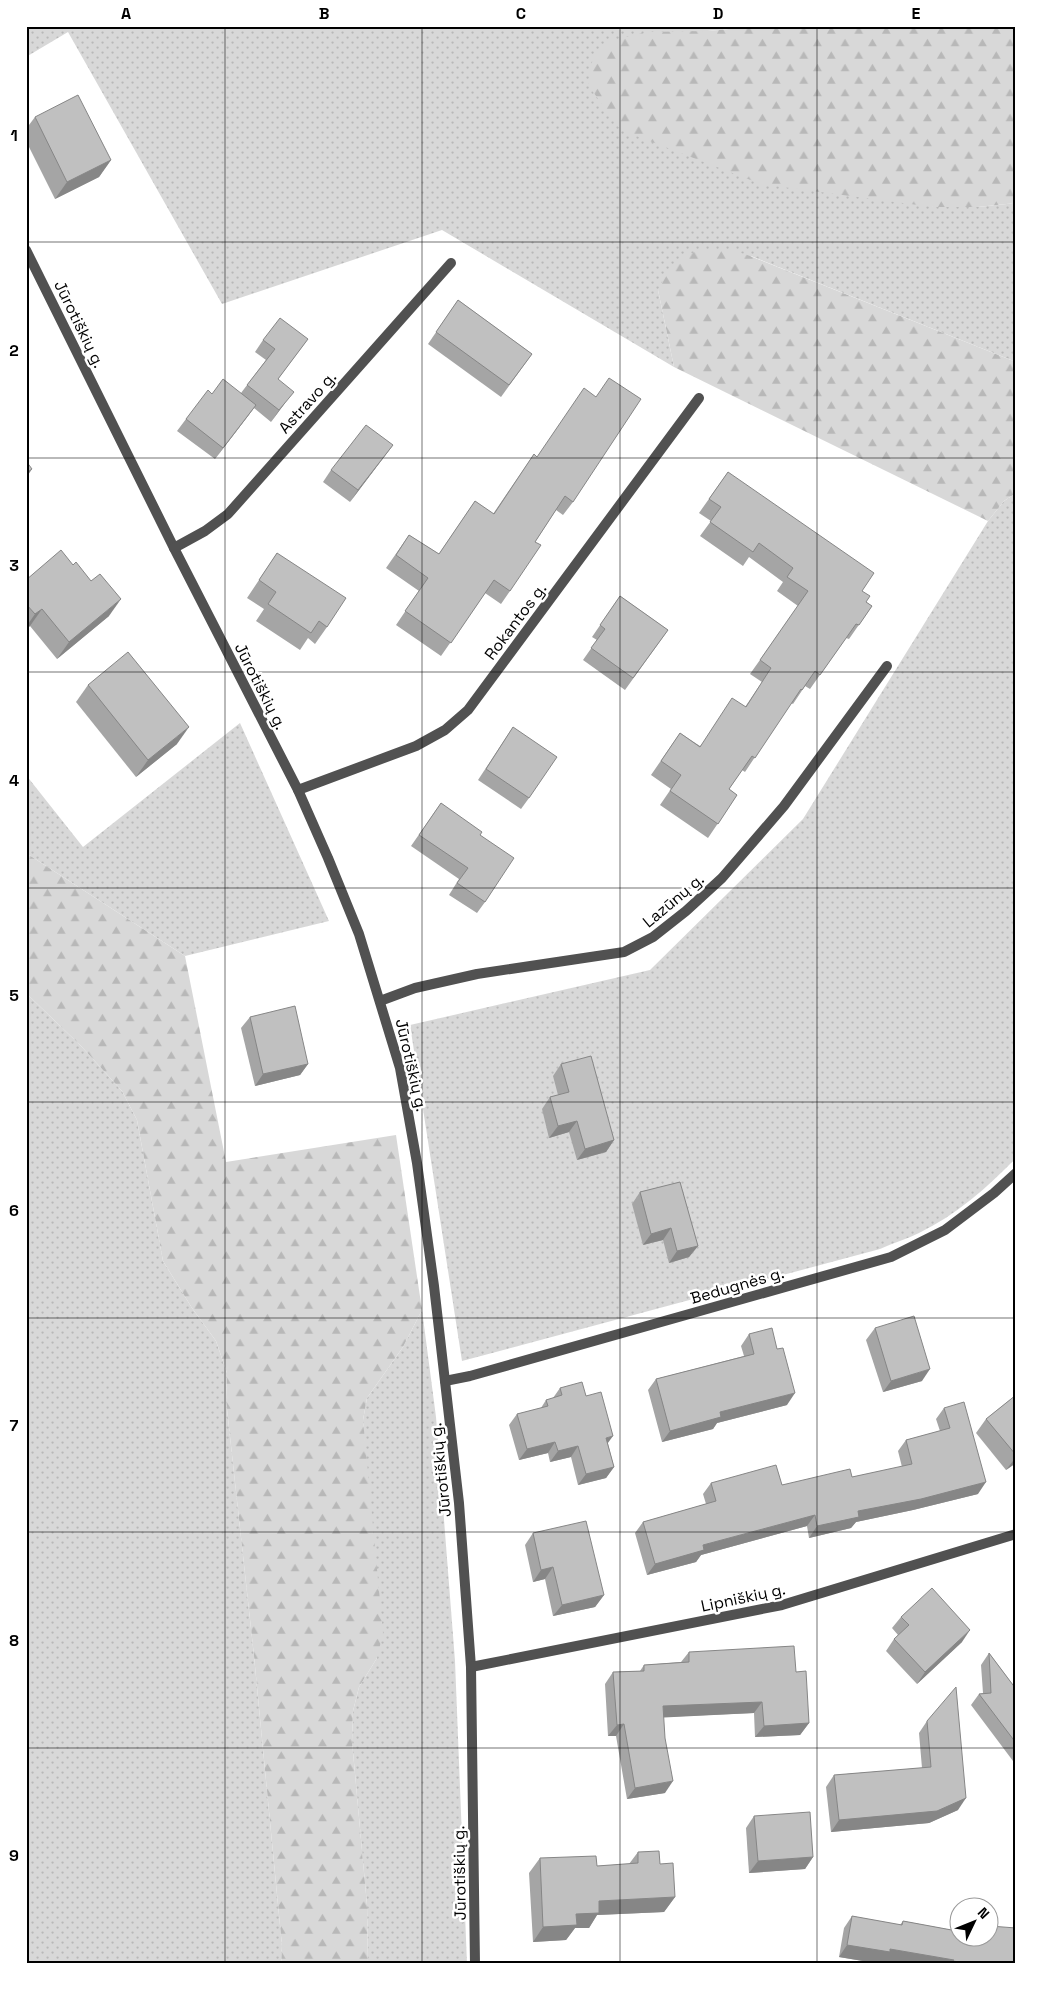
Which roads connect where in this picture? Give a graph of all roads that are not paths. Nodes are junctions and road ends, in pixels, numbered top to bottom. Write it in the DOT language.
graph roads {
  1 [pos="26,250"];
  2 [pos="451,263"];
  3 [pos="699,398"];
  4 [pos="174,548"];
  5 [pos="887,666"];
  6 [pos="298,790"];
  7 [pos="380,1001"];
  8 [pos="1016,1173"];
  9 [pos="445,1381"];
  10 [pos="1016,1534"];
  11 [pos="471,1667"];
  12 [pos="475,1964"];
  1 -- 4 [label="street, Jūrotiškių g."];
  2 -- 4 [label="street, Astravo g."];
  3 -- 6 [label="street, Rokantos g."];
  4 -- 6 [label="street, Jūrotiškių g."];
  5 -- 7 [label="street, Lazūnų g."];
  6 -- 7 [label="street, Jūrotiškių g."];
  7 -- 9 [label="street, Jūrotiškių g."];
  8 -- 9 [label="street, Bedugnės g."];
  9 -- 11 [label="street, Jūrotiškių g."];
  10 -- 11 [label="street, Lipniškių g."];
  11 -- 12 [label="street, Jūrotiškių g."];
}
